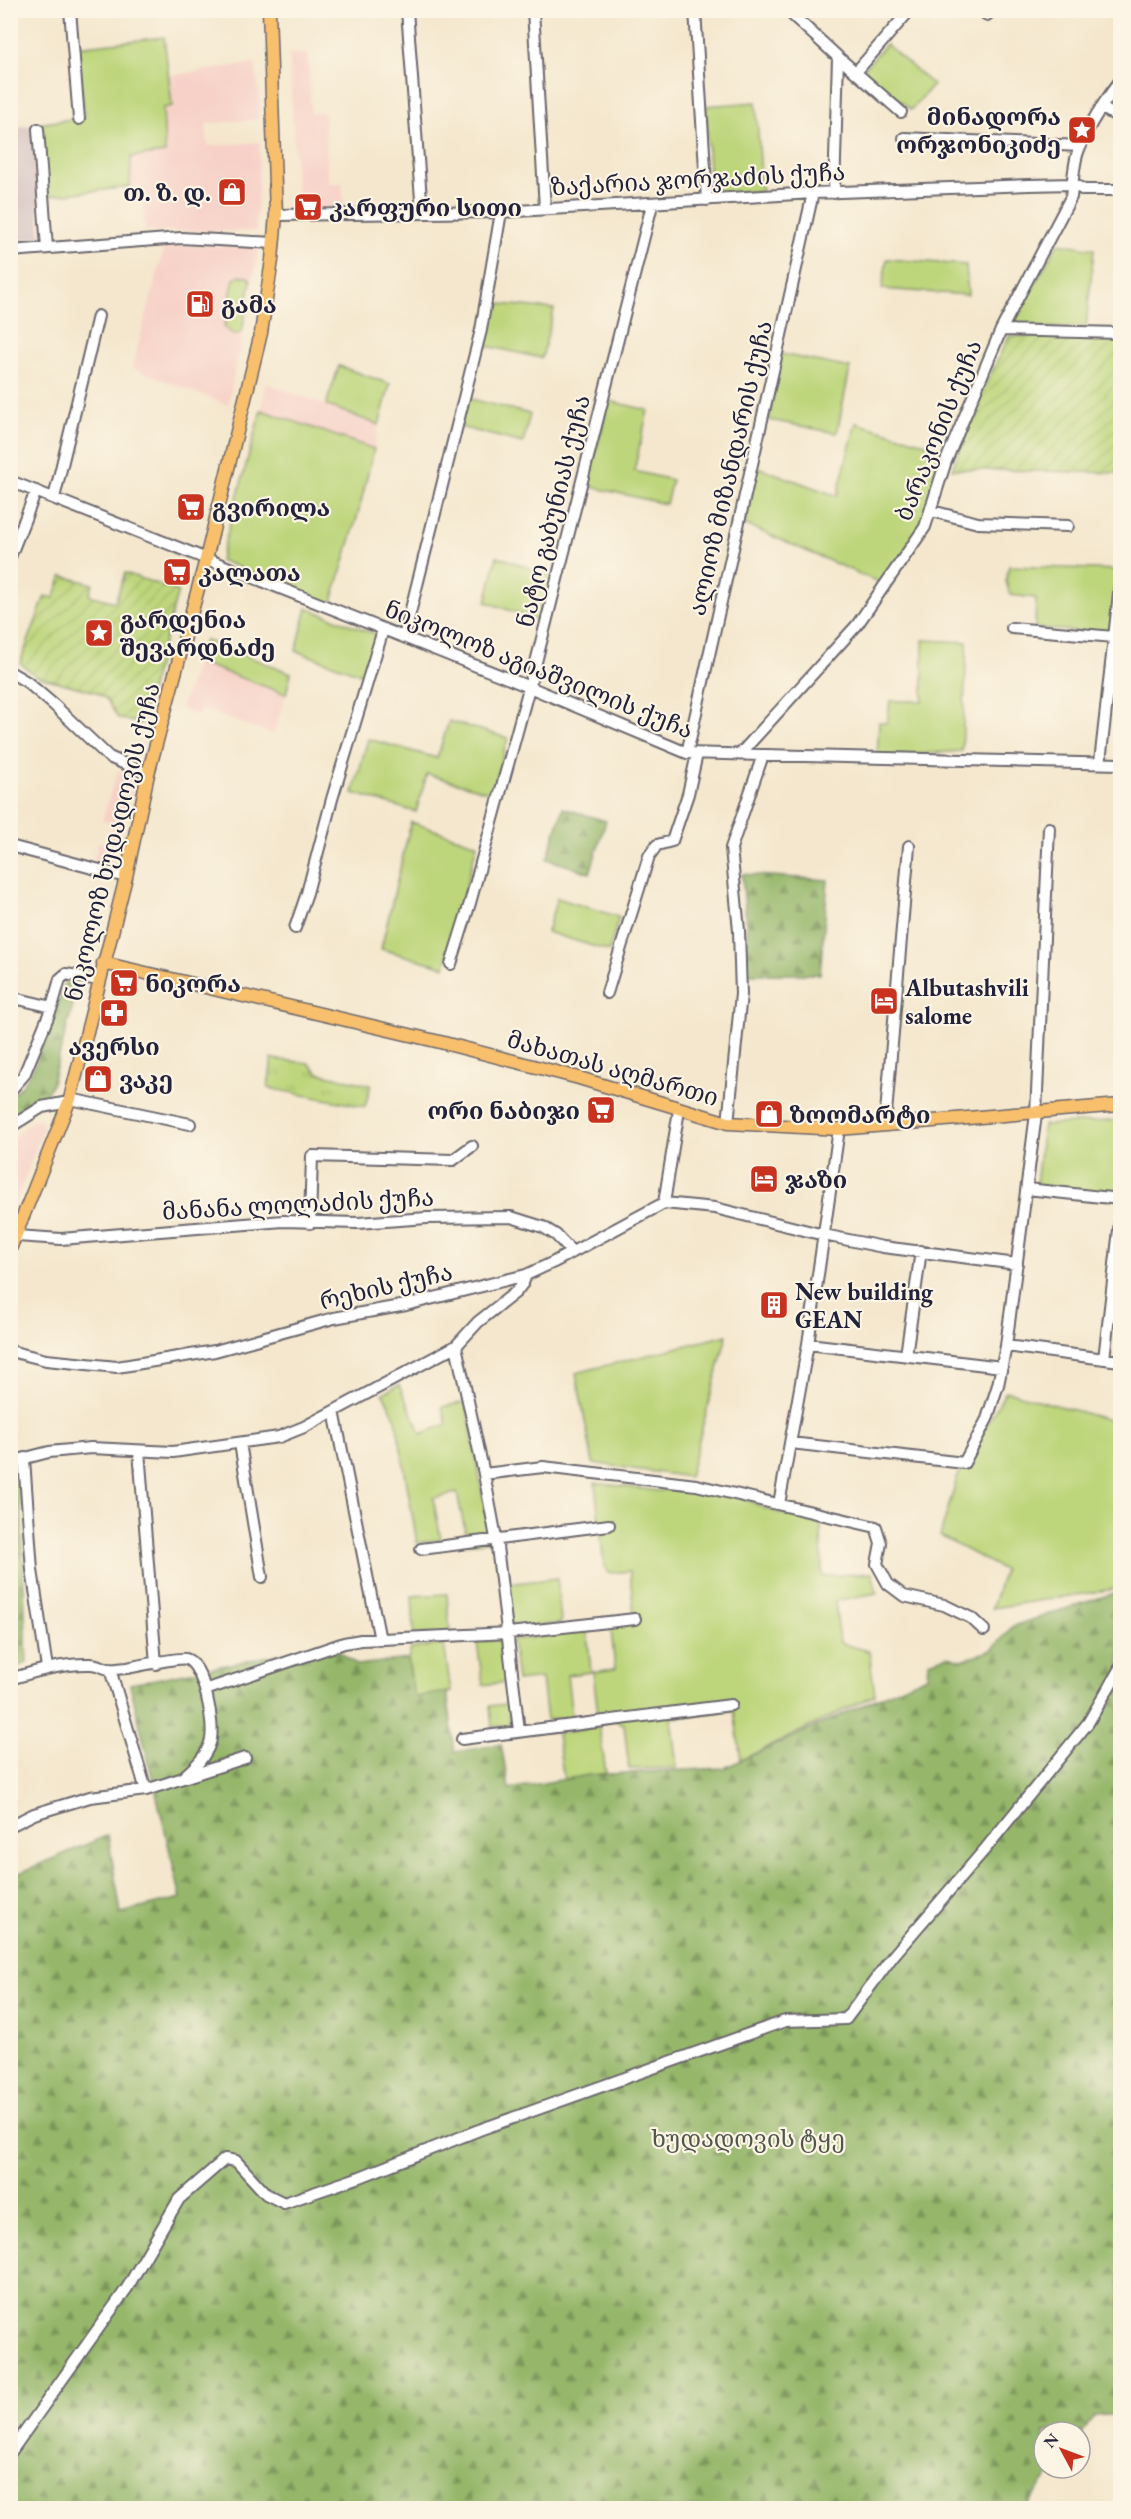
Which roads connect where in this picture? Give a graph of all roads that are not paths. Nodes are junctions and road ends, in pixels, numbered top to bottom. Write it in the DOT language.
graph roads {
  1 [pos="70,10"];
  2 [pos="269,10"];
  3 [pos="407,10"];
  4 [pos="533,10"];
  5 [pos="695,10"];
  6 [pos="787,10"];
  7 [pos="910,10"];
  8 [pos="982,10"];
  9 [pos="992,10"];
  10 [pos="838,57"];
  11 [pos="856,72"];
  12 [pos="1120,81"];
  13 [pos="1102,108"];
  14 [pos="901,112"];
  15 [pos="1120,118"];
  16 [pos="79,119"];
  17 [pos="38,129"];
  18 [pos="904,138"];
  19 [pos="1081,146"];
  20 [pos="1073,184"];
  21 [pos="1120,190"];
  22 [pos="813,193"];
  23 [pos="834,193"];
  24 [pos="707,200"];
  25 [pos="652,204"];
  26 [pos="545,208"];
  27 [pos="501,212"];
  28 [pos="422,213"];
  29 [pos="276,215"];
  30 [pos="274,243"];
  31 [pos="47,248"];
  32 [pos="10,251"];
  33 [pos="98,316"];
  34 [pos="1001,330"];
  35 [pos="1120,333"];
  36 [pos="10,481"];
  37 [pos="36,491"];
  38 [pos="54,498"];
  39 [pos="932,511"];
  40 [pos="1068,526"];
  41 [pos="10,556"];
  42 [pos="206,559"];
  43 [pos="1120,584"];
  44 [pos="1012,628"];
  45 [pos="383,630"];
  46 [pos="404,637"];
  47 [pos="1114,638"];
  48 [pos="10,672"];
  49 [pos="527,686"];
  50 [pos="692,753"];
  51 [pos="741,753"];
  52 [pos="763,755"];
  53 [pos="1100,762"];
  54 [pos="1120,764"];
  55 [pos="148,774"];
  56 [pos="1049,828"];
  57 [pos="10,846"];
  58 [pos="909,846"];
  59 [pos="126,877"];
  60 [pos="296,928"];
  61 [pos="103,963"];
  62 [pos="451,964"];
  63 [pos="99,980"];
  64 [pos="607,993"];
  65 [pos="10,997"];
  66 [pos="52,1007"];
  67 [pos="10,1091"];
  68 [pos="69,1101"];
  69 [pos="1120,1105"];
  70 [pos="680,1110"];
  71 [pos="1036,1114"];
  72 [pos="728,1123"];
  73 [pos="190,1124"];
  74 [pos="885,1125"];
  75 [pos="10,1127"];
  76 [pos="838,1129"];
  77 [pos="472,1146"];
  78 [pos="1027,1189"];
  79 [pos="1120,1199"];
  80 [pos="664,1203"];
  81 [pos="1120,1221"];
  82 [pos="310,1223"];
  83 [pos="17,1236"];
  84 [pos="824,1236"];
  85 [pos="10,1249"];
  86 [pos="571,1251"];
  87 [pos="921,1251"];
  88 [pos="1017,1264"];
  89 [pos="526,1275"];
  90 [pos="808,1344"];
  91 [pos="456,1346"];
  92 [pos="1006,1346"];
  93 [pos="10,1351"];
  94 [pos="906,1355"];
  95 [pos="1104,1359"];
  96 [pos="1120,1361"];
  97 [pos="1002,1366"];
  98 [pos="334,1411"];
  99 [pos="240,1443"];
  100 [pos="790,1443"];
  101 [pos="139,1450"];
  102 [pos="24,1459"];
  103 [pos="10,1462"];
  104 [pos="484,1474"];
  105 [pos="779,1504"];
  106 [pos="609,1525"];
  107 [pos="496,1538"];
  108 [pos="421,1549"];
  109 [pos="262,1578"];
  110 [pos="635,1619"];
  111 [pos="984,1630"];
  112 [pos="509,1633"];
  113 [pos="380,1640"];
  114 [pos="156,1664"];
  115 [pos="47,1668"];
  116 [pos="1120,1668"];
  117 [pos="110,1669"];
  118 [pos="10,1679"];
  119 [pos="205,1690"];
  120 [pos="731,1705"];
  121 [pos="519,1731"];
  122 [pos="462,1739"];
  123 [pos="245,1758"];
  124 [pos="182,1778"];
  125 [pos="146,1790"];
  126 [pos="10,1826"];
  127 [pos="10,2453"];
  1 -- 16 [label="street"];
  2 -- 29 [label="main road, ნიკოლოზ ხუდადოვის ქუჩა"];
  3 -- 28 [label="street"];
  4 -- 26 [label="street"];
  5 -- 24 [label="street"];
  6 -- 10 [label="street"];
  7 -- 11 [label="street"];
  8 -- 9 [label="street"];
  10 -- 11 [label="street"];
  10 -- 23 [label="street"];
  11 -- 14 [label="street"];
  12 -- 13 [label="street, ბარაკონის ქუჩა"];
  13 -- 15 [label="street"];
  13 -- 19 [label="street, ბარაკონის ქუჩა"];
  17 -- 31 [label="street"];
  18 -- 19 [label="street"];
  19 -- 20 [label="street, ბარაკონის ქუჩა"];
  20 -- 21 [label="street, ზაქარია ჯორჯაძის ქუჩა"];
  20 -- 23 [label="street, ზაქარია ჯორჯაძის ქუჩა"];
  20 -- 34 [label="street, ბარაკონის ქუჩა"];
  22 -- 23 [label="street, ზაქარია ჯორჯაძის ქუჩა"];
  22 -- 24 [label="street, ზაქარია ჯორჯაძის ქუჩა"];
  22 -- 50 [label="street, ალიოზ მიზანდარის ქუჩა"];
  24 -- 25 [label="street, ზაქარია ჯორჯაძის ქუჩა"];
  25 -- 26 [label="street, ზაქარია ჯორჯაძის ქუჩა"];
  25 -- 49 [label="street, ნატო გაბუნიას ქუჩა"];
  26 -- 27 [label="street, ზაქარია ჯორჯაძის ქუჩა"];
  27 -- 28 [label="street, ზაქარია ჯორჯაძის ქუჩა"];
  27 -- 46 [label="street"];
  28 -- 29 [label="street, ზაქარია ჯორჯაძის ქუჩა"];
  29 -- 30 [label="main road, ნიკოლოზ ხუდადოვის ქუჩა"];
  30 -- 31 [label="street"];
  30 -- 42 [label="main road, ნიკოლოზ ხუდადოვის ქუჩა"];
  31 -- 32 [label="street"];
  33 -- 38 [label="street"];
  34 -- 35 [label="street"];
  34 -- 39 [label="street, ბარაკონის ქუჩა"];
  36 -- 37 [label="street, ნიკოლოზ აგიაშვილის ქუჩა"];
  37 -- 38 [label="street, ნიკოლოზ აგიაშვილის ქუჩა"];
  37 -- 41 [label="street"];
  38 -- 42 [label="street, ნიკოლოზ აგიაშვილის ქუჩა"];
  39 -- 40 [label="street"];
  39 -- 51 [label="street, ბარაკონის ქუჩა"];
  42 -- 45 [label="street, ნიკოლოზ აგიაშვილის ქუჩა"];
  42 -- 55 [label="main road, ნიკოლოზ ხუდადოვის ქუჩა"];
  43 -- 47 [label="street"];
  44 -- 47 [label="street"];
  45 -- 46 [label="street, ნიკოლოზ აგიაშვილის ქუჩა"];
  45 -- 60 [label="street"];
  46 -- 49 [label="street, ნიკოლოზ აგიაშვილის ქუჩა"];
  47 -- 53 [label="street"];
  48 -- 55 [label="street"];
  49 -- 50 [label="street, ნიკოლოზ აგიაშვილის ქუჩა"];
  49 -- 62 [label="street, ნატო გაბუნიას ქუჩა"];
  50 -- 51 [label="street, ნიკოლოზ აგიაშვილის ქუჩა"];
  50 -- 64 [label="street, ალიოზ მიზანდარის ქუჩა"];
  51 -- 52 [label="street, ნიკოლოზ აგიაშვილის ქუჩა"];
  52 -- 53 [label="street, ნიკოლოზ აგიაშვილის ქუჩა"];
  52 -- 72 [label="street"];
  53 -- 54 [label="street, ნიკოლოზ აგიაშვილის ქუჩა"];
  55 -- 59 [label="main road, ნიკოლოზ ხუდადოვის ქუჩა"];
  56 -- 71 [label="street"];
  57 -- 59 [label="street"];
  58 -- 74 [label="street"];
  59 -- 61 [label="main road, ნიკოლოზ ხუდადოვის ქუჩა"];
  61 -- 63 [label="main road, ნიკოლოზ ხუდადოვის ქუჩა"];
  61 -- 70 [label="main road, მახათას აღმართი"];
  63 -- 66 [label="street"];
  63 -- 68 [label="main road, ნიკოლოზ ხუდადოვის ქუჩა"];
  65 -- 66 [label="street"];
  66 -- 67 [label="street"];
  68 -- 73 [label="street"];
  68 -- 75 [label="street"];
  68 -- 83 [label="main road, ნიკოლოზ ხუდადოვის ქუჩა"];
  69 -- 71 [label="main road, მახათას აღმართი"];
  70 -- 72 [label="main road, მახათას აღმართი"];
  70 -- 80 [label="street"];
  71 -- 74 [label="main road, მახათას აღმართი"];
  71 -- 78 [label="street"];
  72 -- 76 [label="main road, მახათას აღმართი"];
  74 -- 76 [label="main road, მახათას აღმართი"];
  76 -- 84 [label="street"];
  77 -- 82 [label="street"];
  78 -- 79 [label="street"];
  78 -- 88 [label="street"];
  80 -- 84 [label="street"];
  80 -- 86 [label="street, რეხის ქუჩა"];
  81 -- 95 [label="street"];
  82 -- 83 [label="street, მანანა ლოლაძის ქუჩა"];
  82 -- 86 [label="street, მანანა ლოლაძის ქუჩა"];
  83 -- 85 [label="main road, ნიკოლოზ ხუდადოვის ქუჩა"];
  84 -- 87 [label="street"];
  84 -- 90 [label="street"];
  86 -- 89 [label="street, რეხის ქუჩა"];
  87 -- 88 [label="street"];
  87 -- 94 [label="street"];
  88 -- 92 [label="street"];
  89 -- 91 [label="street"];
  89 -- 93 [label="street, რეხის ქუჩა"];
  90 -- 94 [label="street"];
  90 -- 100 [label="street"];
  91 -- 98 [label="street"];
  91 -- 104 [label="street"];
  92 -- 95 [label="street"];
  92 -- 97 [label="street"];
  94 -- 97 [label="street"];
  95 -- 96 [label="street"];
  97 -- 100 [label="street"];
  98 -- 99 [label="street"];
  98 -- 113 [label="street"];
  99 -- 101 [label="street"];
  99 -- 109 [label="street"];
  100 -- 105 [label="street"];
  101 -- 102 [label="street"];
  101 -- 114 [label="street"];
  102 -- 103 [label="street"];
  102 -- 115 [label="street"];
  104 -- 105 [label="street"];
  104 -- 107 [label="street"];
  105 -- 111 [label="street"];
  106 -- 107 [label="street"];
  107 -- 108 [label="street"];
  107 -- 112 [label="street"];
  110 -- 112 [label="street"];
  112 -- 113 [label="street"];
  112 -- 121 [label="street"];
  113 -- 119 [label="street"];
  114 -- 117 [label="street"];
  114 -- 119 [label="street"];
  115 -- 117 [label="street"];
  115 -- 118 [label="street"];
  116 -- 127 [label="street"];
  117 -- 125 [label="street"];
  119 -- 124 [label="street"];
  120 -- 121 [label="street"];
  121 -- 122 [label="street"];
  123 -- 124 [label="street"];
  124 -- 125 [label="street"];
  125 -- 126 [label="street"];
}
